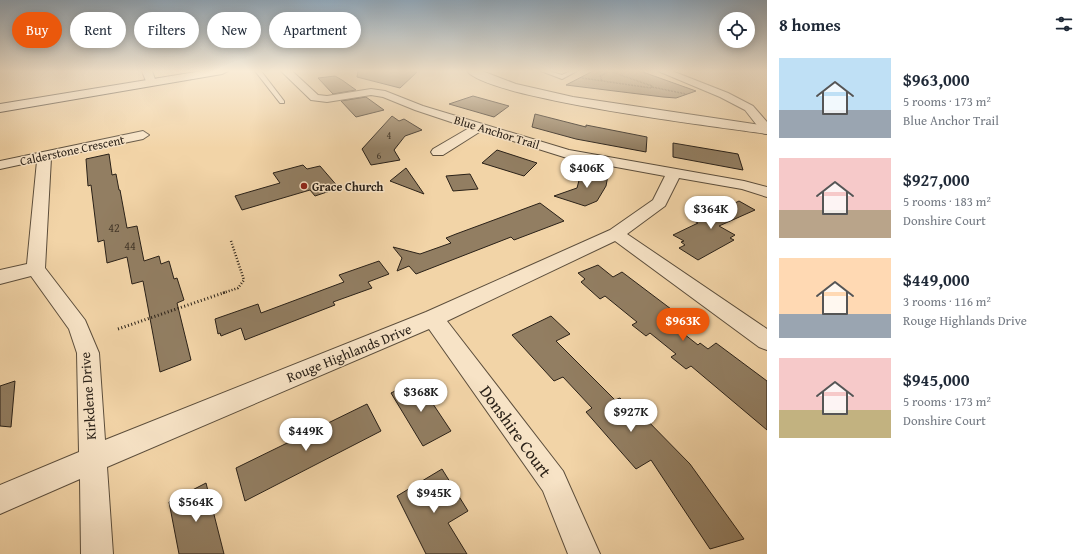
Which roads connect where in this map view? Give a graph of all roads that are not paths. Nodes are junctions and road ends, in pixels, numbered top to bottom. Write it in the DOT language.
graph roads {
  1 [pos="52,97"];
  2 [pos="278,97"];
  3 [pos="315,97"];
  4 [pos="340,97"];
  5 [pos="393,97"];
  6 [pos="559,97"];
  7 [pos="728,97"];
  8 [pos="282,102"];
  9 [pos="0,108"];
  10 [pos="480,127"];
  11 [pos="767,130"];
  12 [pos="143,134"];
  13 [pos="438,152"];
  14 [pos="44,156"];
  15 [pos="0,165"];
  16 [pos="674,173"];
  17 [pos="767,192"];
  18 [pos="616,234"];
  19 [pos="36,268"];
  20 [pos="0,277"];
  21 [pos="433,318"];
  22 [pos="767,341"];
  23 [pos="92,460"];
  24 [pos="0,500"];
  25 [pos="97,554"];
  26 [pos="584,554"];
  1 -- 9 [label="street"];
  2 -- 8 [label="lane"];
  3 -- 4 [label="street, Blue Anchor Trail"];
  5 -- 10 [label="street, Blue Anchor Trail"];
  6 -- 11 [label="street"];
  7 -- 11 [label="street"];
  10 -- 13 [label="street"];
  10 -- 16 [label="street, Blue Anchor Trail"];
  12 -- 14 [label="street, Calderstone Crescent"];
  14 -- 15 [label="street, Calderstone Crescent"];
  14 -- 19 [label="street"];
  16 -- 17 [label="street, Blue Anchor Trail"];
  16 -- 18 [label="street, Rouge Highlands Drive"];
  18 -- 21 [label="street, Rouge Highlands Drive"];
  18 -- 22 [label="street"];
  19 -- 20 [label="street"];
  19 -- 23 [label="street, Kirkdene Drive"];
  21 -- 23 [label="street, Rouge Highlands Drive"];
  21 -- 26 [label="street, Donshire Court"];
  23 -- 24 [label="street, Rouge Highlands Drive"];
  23 -- 25 [label="street, Kirkdene Drive"];
}
